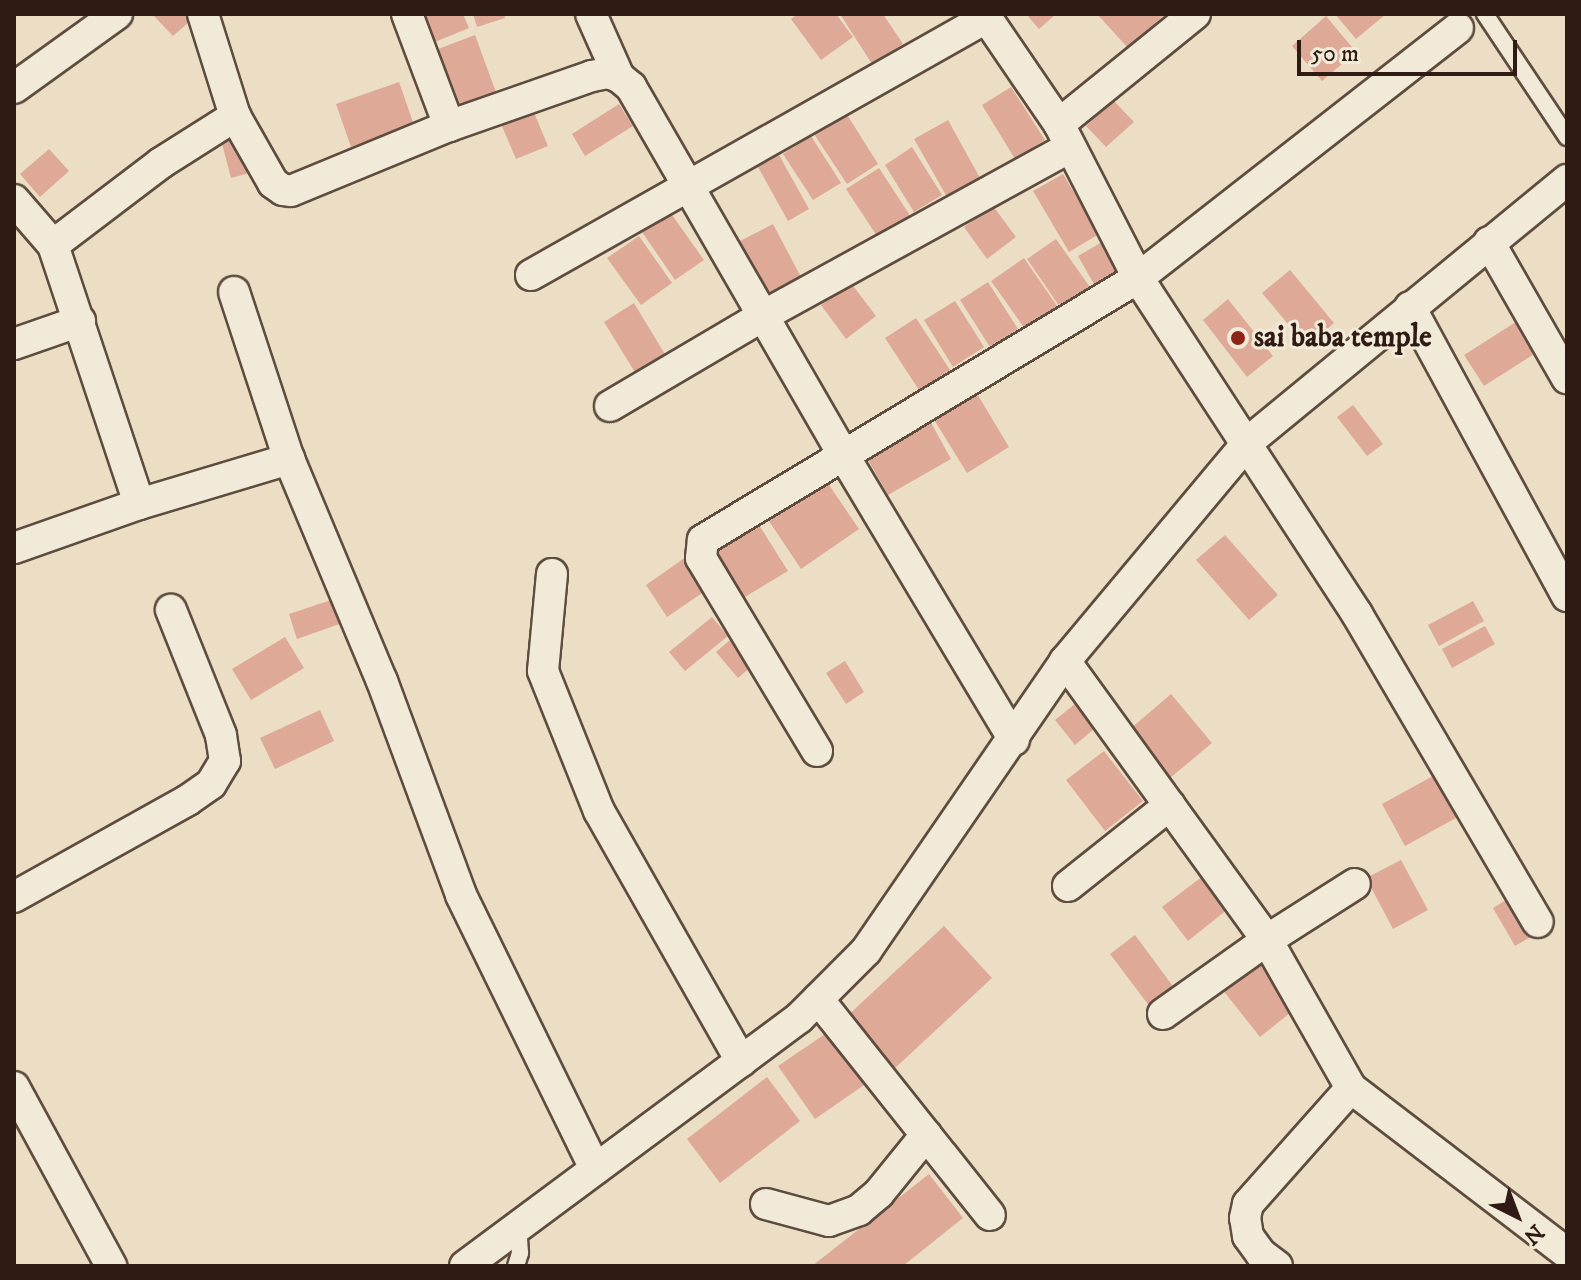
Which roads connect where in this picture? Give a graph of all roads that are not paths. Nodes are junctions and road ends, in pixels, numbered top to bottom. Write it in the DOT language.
graph roads {
  1 [pos="117,14"];
  2 [pos="203,14"];
  3 [pos="407,14"];
  4 [pos="591,14"];
  5 [pos="1195,14"];
  6 [pos="1485,14"];
  7 [pos="985,16"];
  8 [pos="1458,28"];
  9 [pos="619,77"];
  10 [pos="14,88"];
  11 [pos="235,116"];
  12 [pos="449,126"];
  13 [pos="1065,136"];
  14 [pos="1567,137"];
  15 [pos="1567,180"];
  16 [pos="686,185"];
  17 [pos="14,200"];
  18 [pos="1489,242"];
  19 [pos="53,245"];
  20 [pos="531,275"];
  21 [pos="1138,278"];
  22 [pos="234,292"];
  23 [pos="1410,307"];
  24 [pos="763,316"];
  25 [pos="80,321"];
  26 [pos="14,344"];
  27 [pos="1567,378"];
  28 [pos="610,406"];
  29 [pos="1248,442"];
  30 [pos="844,456"];
  31 [pos="289,459"];
  32 [pos="139,504"];
  33 [pos="14,548"];
  34 [pos="552,574"];
  35 [pos="1567,596"];
  36 [pos="171,610"];
  37 [pos="1065,661"];
  38 [pos="1014,740"];
  39 [pos="817,751"];
  40 [pos="1170,805"];
  41 [pos="1355,884"];
  42 [pos="1068,886"];
  43 [pos="14,897"];
  44 [pos="1538,922"];
  45 [pos="1267,940"];
  46 [pos="818,999"];
  47 [pos="1163,1014"];
  48 [pos="741,1061"];
  49 [pos="14,1087"];
  50 [pos="1351,1088"];
  51 [pos="926,1135"];
  52 [pos="595,1169"];
  53 [pos="766,1204"];
  54 [pos="990,1215"];
  55 [pos="519,1253"];
  56 [pos="1567,1253"];
  57 [pos="111,1266"];
  58 [pos="465,1266"];
  59 [pos="1277,1266"];
  1 -- 10 [label="street"];
  2 -- 11 [label="street"];
  3 -- 12 [label="street"];
  4 -- 9 [label="street"];
  5 -- 13 [label="street"];
  6 -- 14 [label="lane"];
  7 -- 13 [label="street"];
  7 -- 16 [label="street"];
  8 -- 21 [label="street"];
  9 -- 12 [label="street"];
  9 -- 16 [label="street"];
  11 -- 12 [label="street"];
  11 -- 19 [label="street"];
  13 -- 21 [label="street"];
  13 -- 24 [label="street"];
  15 -- 18 [label="street"];
  16 -- 20 [label="street"];
  16 -- 24 [label="street"];
  17 -- 19 [label="street"];
  18 -- 23 [label="street"];
  18 -- 27 [label="street"];
  19 -- 25 [label="street"];
  21 -- 29 [label="street"];
  21 -- 30 [label="street"];
  22 -- 31 [label="street"];
  23 -- 29 [label="street"];
  23 -- 35 [label="street"];
  24 -- 28 [label="street"];
  24 -- 30 [label="street"];
  25 -- 26 [label="street"];
  25 -- 32 [label="street"];
  29 -- 37 [label="street"];
  29 -- 44 [label="street"];
  30 -- 38 [label="street"];
  30 -- 39 [label="street"];
  31 -- 32 [label="street"];
  31 -- 52 [label="street"];
  32 -- 33 [label="street"];
  34 -- 48 [label="street"];
  36 -- 43 [label="street"];
  37 -- 38 [label="street"];
  37 -- 40 [label="street"];
  38 -- 46 [label="street"];
  40 -- 42 [label="street"];
  40 -- 45 [label="street"];
  41 -- 45 [label="street"];
  45 -- 47 [label="street"];
  45 -- 50 [label="street"];
  46 -- 48 [label="street"];
  46 -- 51 [label="street"];
  48 -- 52 [label="street"];
  49 -- 57 [label="street"];
  50 -- 56 [label="street"];
  50 -- 59 [label="street"];
  51 -- 53 [label="street"];
  51 -- 54 [label="street"];
  52 -- 55 [label="street"];
  55 -- 58 [label="street"];
}
